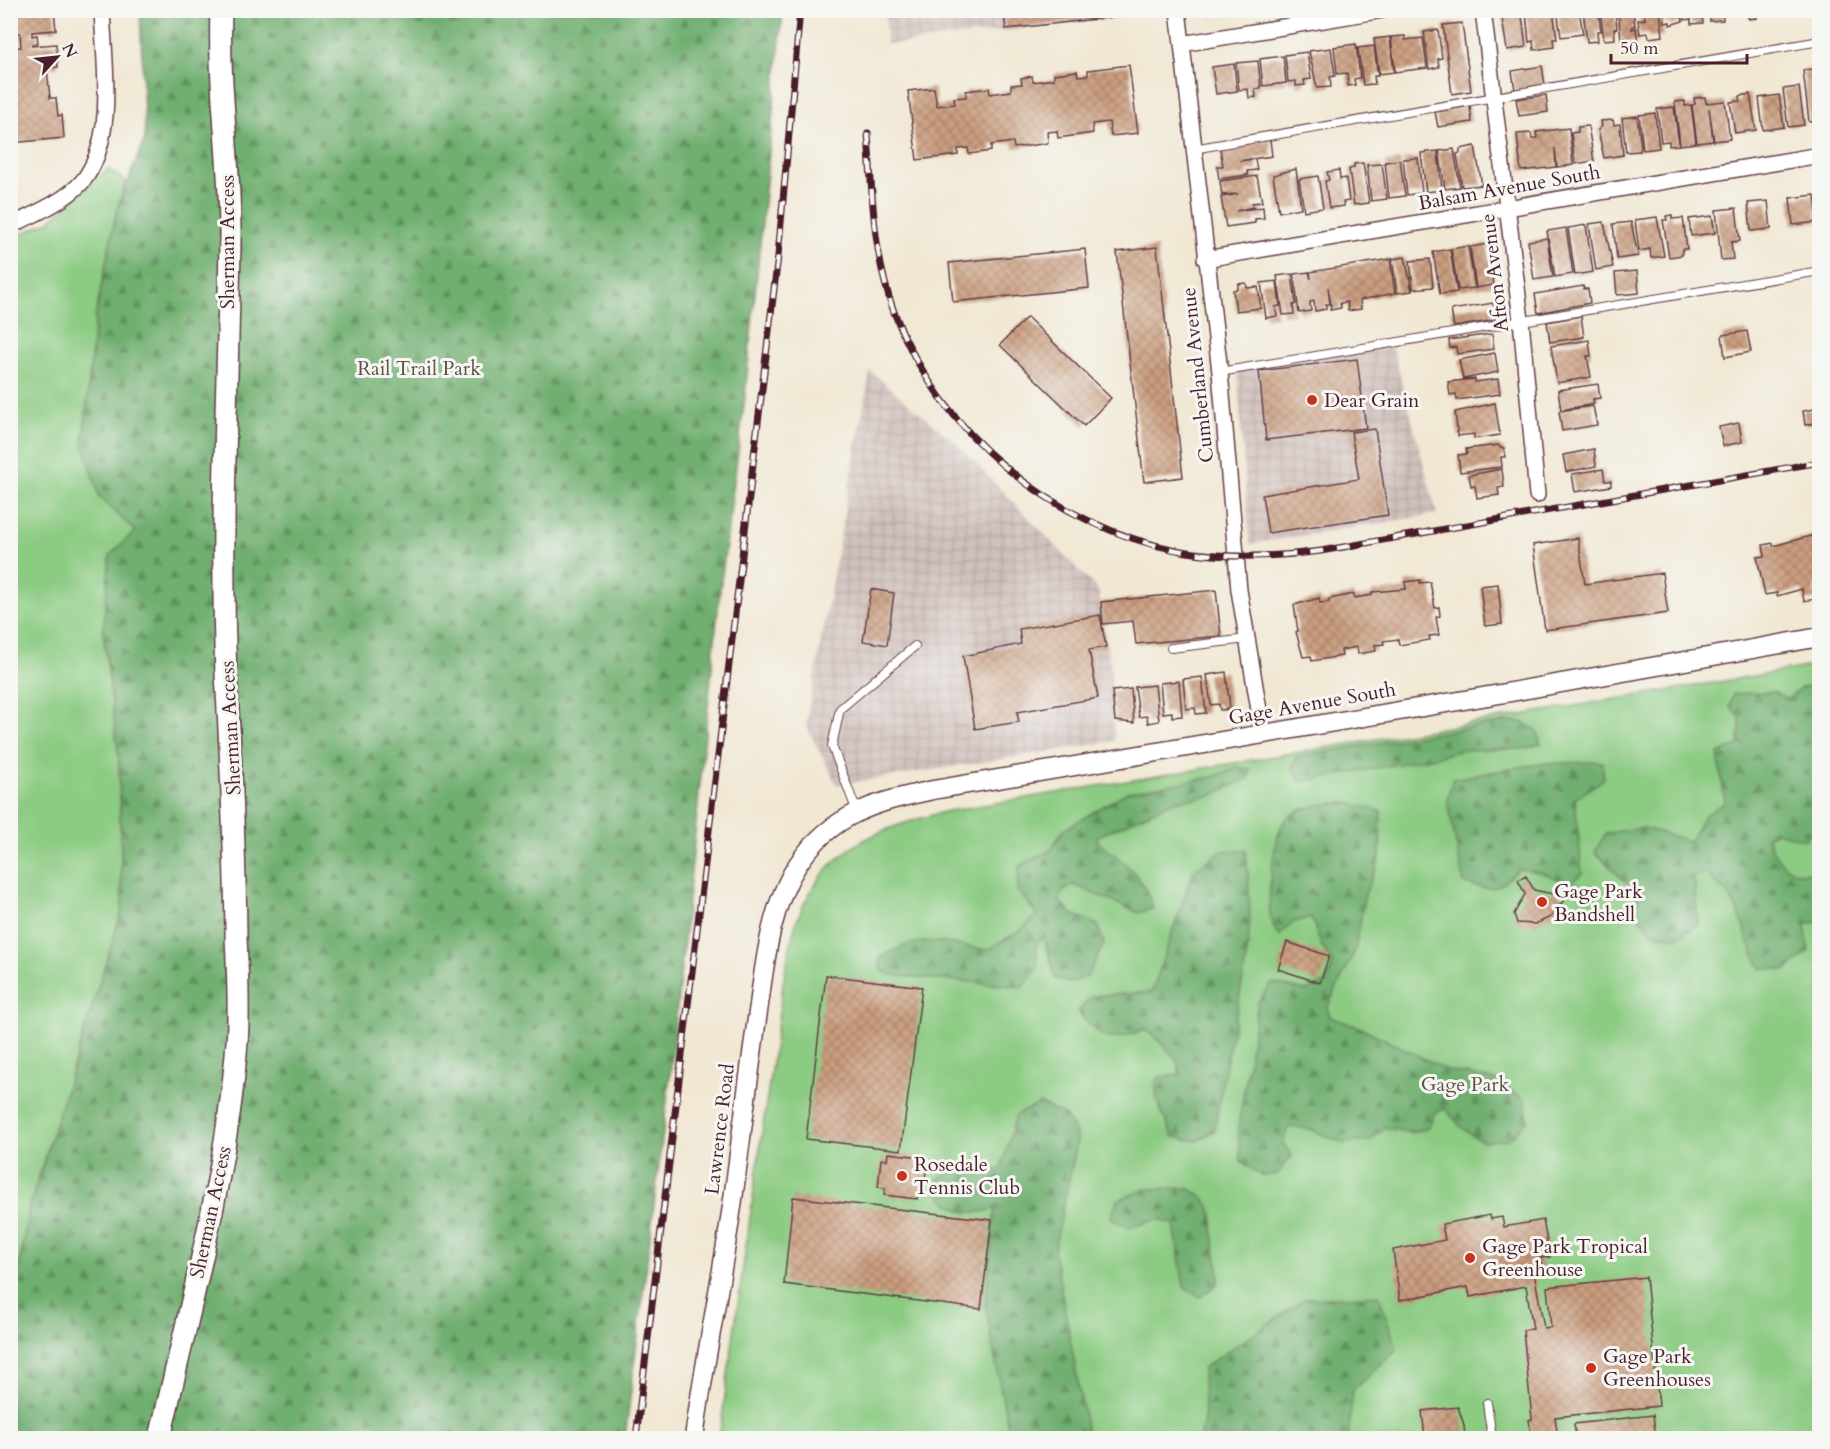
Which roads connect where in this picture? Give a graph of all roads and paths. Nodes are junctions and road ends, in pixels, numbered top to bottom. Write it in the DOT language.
graph roads {
  1 [pos="102,10"];
  2 [pos="221,10"];
  3 [pos="1178,10"];
  4 [pos="1383,10"];
  5 [pos="1483,10"];
  6 [pos="1820,41"];
  7 [pos="1182,44"];
  8 [pos="1494,96"];
  9 [pos="1193,149"];
  10 [pos="1820,155"];
  11 [pos="1508,208"];
  12 [pos="10,226"];
  13 [pos="1205,259"];
  14 [pos="1820,272"];
  15 [pos="1521,320"];
  16 [pos="1220,372"];
  17 [pos="1537,495"];
  18 [pos="1820,637"];
  19 [pos="1247,639"];
  20 [pos="915,646"];
  21 [pos="1171,648"];
  22 [pos="1263,734"];
  23 [pos="856,812"];
  24 [pos="822,837"];
  25 [pos="1487,1403"];
  26 [pos="160,1438"];
  27 [pos="694,1438"];
  28 [pos="1492,1438"];
  1 -- 12 [label="street"];
  2 -- 26 [label="main road, Sherman Access"];
  3 -- 7 [label="street, Cumberland Avenue"];
  4 -- 7 [label="street"];
  5 -- 8 [label="street, Afton Avenue"];
  6 -- 8 [label="lane"];
  7 -- 9 [label="street, Cumberland Avenue"];
  8 -- 9 [label="lane"];
  8 -- 11 [label="street, Afton Avenue"];
  9 -- 13 [label="street, Cumberland Avenue"];
  10 -- 11 [label="street, Balsam Avenue South"];
  11 -- 13 [label="street, Balsam Avenue South"];
  11 -- 15 [label="street, Afton Avenue"];
  13 -- 16 [label="street, Cumberland Avenue"];
  14 -- 15 [label="lane"];
  15 -- 16 [label="lane"];
  15 -- 17 [label="street, Afton Avenue"];
  16 -- 19 [label="street, Cumberland Avenue"];
  18 -- 22 [label="street, Gage Avenue South"];
  19 -- 21 [label="lane"];
  19 -- 22 [label="street, Cumberland Avenue"];
  20 -- 23 [label="lane"];
  22 -- 23 [label="street, Gage Avenue South"];
  23 -- 24 [label="street, Gage Avenue South"];
  24 -- 27 [label="street, Lawrence Road"];
  25 -- 28 [label="lane"];
}
